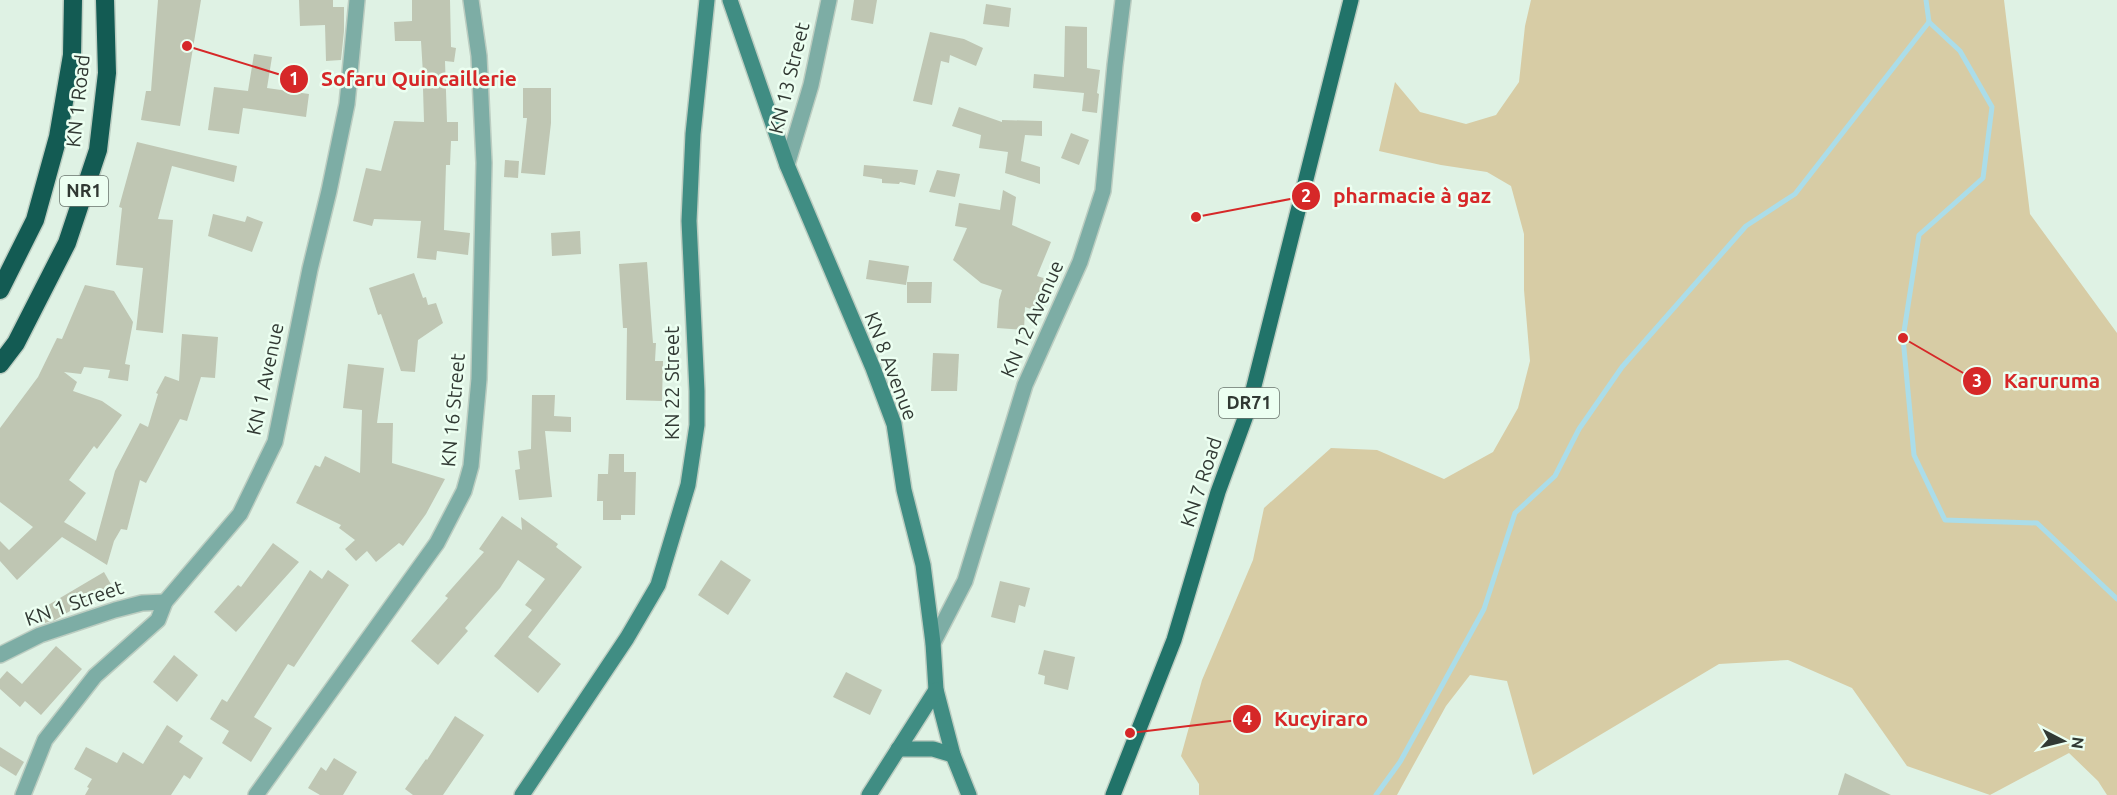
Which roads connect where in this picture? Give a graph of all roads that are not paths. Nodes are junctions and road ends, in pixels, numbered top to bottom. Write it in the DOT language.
graph roads {
  1 [pos="73,0"];
  2 [pos="105,0"];
  3 [pos="357,0"];
  4 [pos="471,0"];
  5 [pos="706,0"];
  6 [pos="730,0"];
  7 [pos="829,0"];
  8 [pos="1123,0"];
  9 [pos="1350,0"];
  10 [pos="787,165"];
  11 [pos="0,290"];
  12 [pos="0,364"];
  13 [pos="165,602"];
  14 [pos="933,643"];
  15 [pos="0,655"];
  16 [pos="936,690"];
  17 [pos="897,749"];
  18 [pos="952,754"];
  19 [pos="23,795"];
  20 [pos="256,795"];
  21 [pos="522,795"];
  22 [pos="869,795"];
  23 [pos="969,795"];
  24 [pos="1113,795"];
  1 -- 11 [label="highway, KN 1 Road / NR1"];
  2 -- 12 [label="highway, KN 1 Road / NR1"];
  3 -- 13 [label="street, KN 1 Avenue"];
  4 -- 20 [label="street, KN 16 Street"];
  5 -- 21 [label="street, KN 22 Street"];
  6 -- 10 [label="street, KN 8 Avenue"];
  7 -- 10 [label="street, KN 13 Street"];
  8 -- 14 [label="street, KN 12 Avenue"];
  9 -- 24 [label="main road, KN 7 Road / DR71"];
  10 -- 14 [label="street, KN 8 Avenue"];
  13 -- 15 [label="street, KN 1 Street"];
  13 -- 19 [label="street, KN 1 Avenue"];
  14 -- 16 [label="street, KN 8 Avenue"];
  16 -- 17 [label="street"];
  16 -- 18 [label="street, KN 8 Avenue"];
  17 -- 18 [label="street"];
  17 -- 22 [label="street"];
  18 -- 23 [label="street, KN 8 Avenue"];
}
